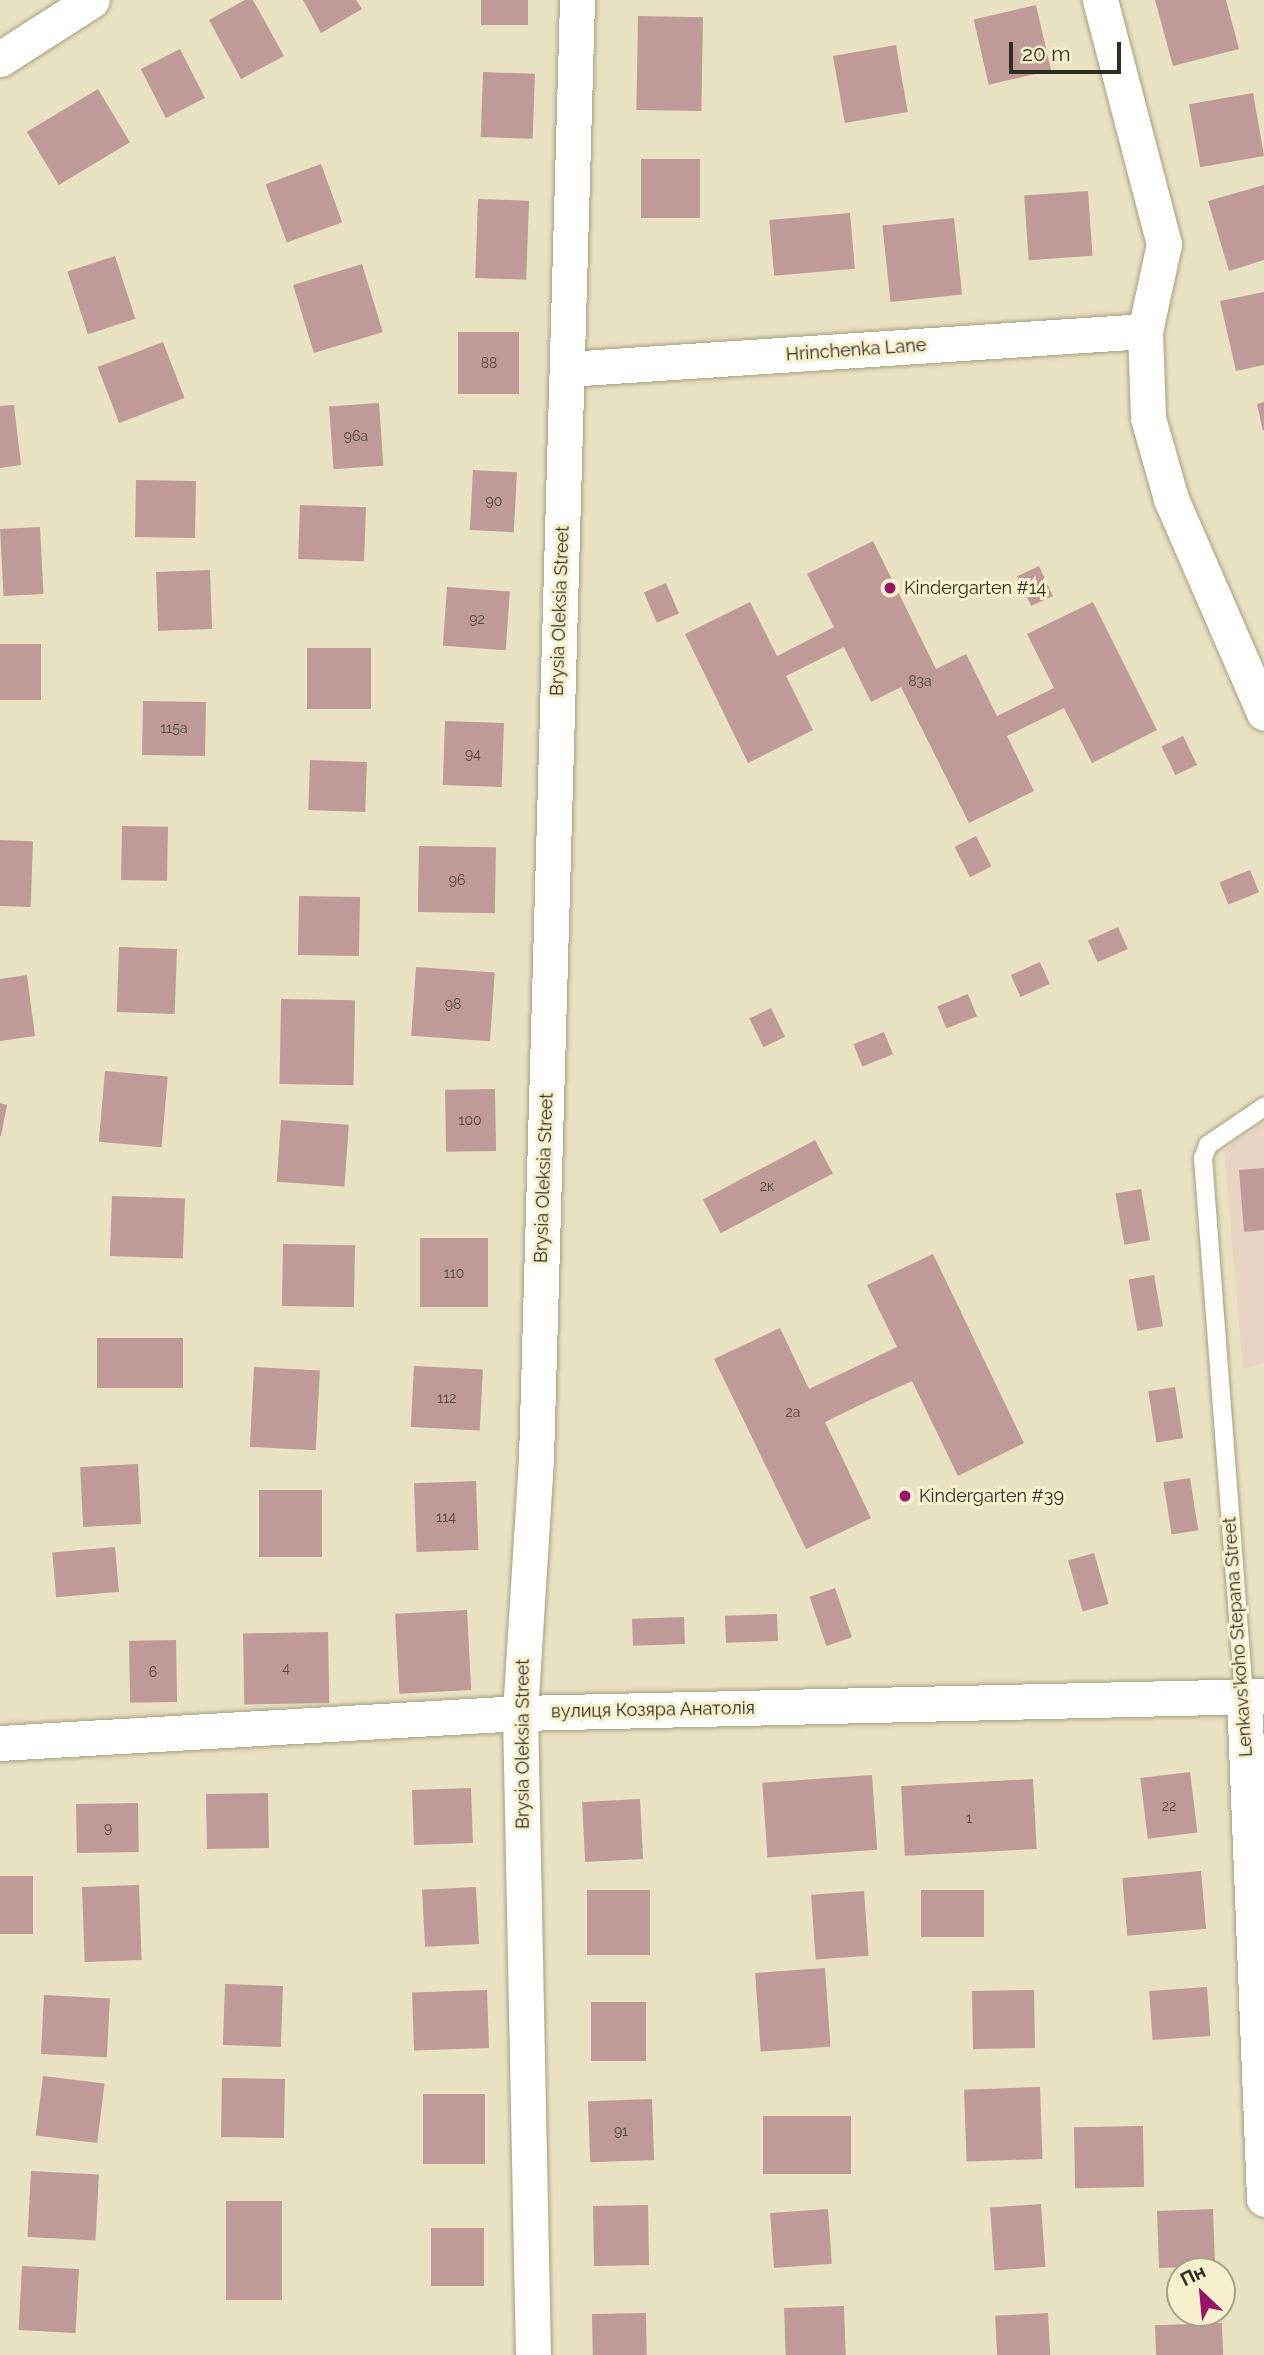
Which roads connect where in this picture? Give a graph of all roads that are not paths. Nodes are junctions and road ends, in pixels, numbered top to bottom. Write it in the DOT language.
graph roads {
  1 [pos="92,0"];
  2 [pos="577,0"];
  3 [pos="1100,0"];
  4 [pos="0,59"];
  5 [pos="1145,331"];
  6 [pos="567,369"];
  7 [pos="1264,713"];
  8 [pos="1264,1107"];
  9 [pos="1254,1696"];
  10 [pos="520,1713"];
  11 [pos="0,1743"];
  12 [pos="1264,2199"];
  13 [pos="533,2355"];
  1 -- 4 [label="street"];
  2 -- 6 [label="street, Brysia Oleksia Street"];
  3 -- 5 [label="street"];
  5 -- 6 [label="street, Hrinchenka Lane"];
  5 -- 7 [label="street"];
  6 -- 10 [label="street, Brysia Oleksia Street"];
  8 -- 9 [label="lane, Lenkavsʹkoho Stepana Street"];
  9 -- 10 [label="street, вулиця Козяра Анатолія"];
  9 -- 12 [label="street, Lenkavsʹkoho Stepana Street"];
  10 -- 11 [label="street, вулиця Козяра Анатолія"];
  10 -- 13 [label="street, Brysia Oleksia Street"];
}
